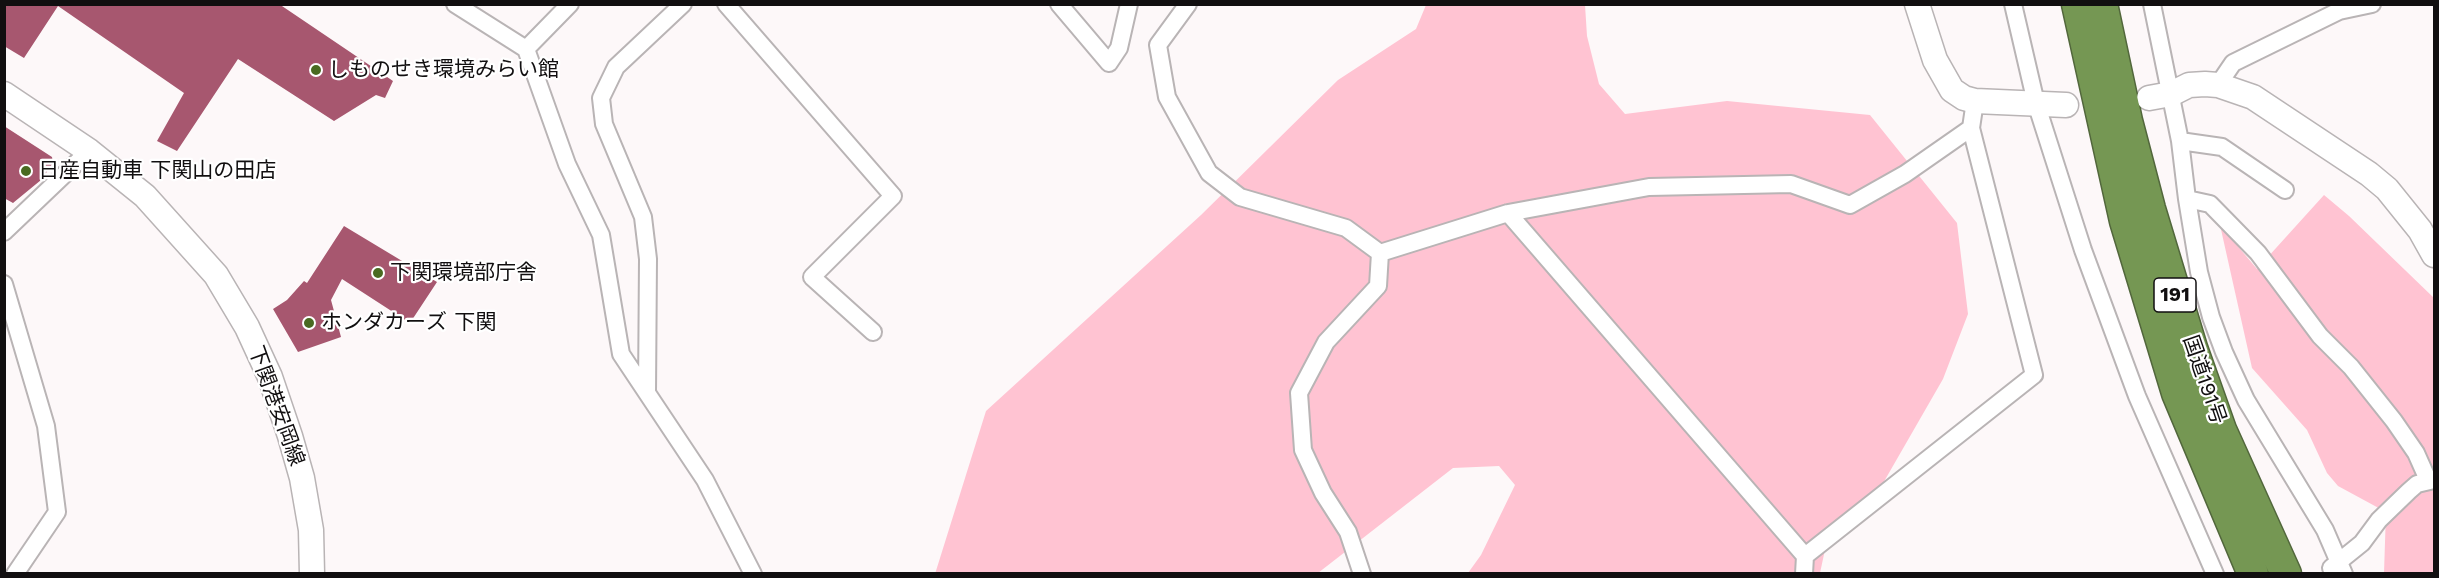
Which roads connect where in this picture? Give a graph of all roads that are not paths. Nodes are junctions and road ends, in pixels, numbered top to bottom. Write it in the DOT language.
graph roads {
  1 [pos="455,4"];
  2 [pos="570,4"];
  3 [pos="683,4"];
  4 [pos="726,4"];
  5 [pos="1059,4"];
  6 [pos="1129,4"];
  7 [pos="1188,4"];
  8 [pos="1917,4"];
  9 [pos="2013,4"];
  10 [pos="2077,4"];
  11 [pos="2102,4"];
  12 [pos="2152,4"];
  13 [pos="2372,4"];
  14 [pos="526,49"];
  15 [pos="2218,85"];
  16 [pos="4,94"];
  17 [pos="2160,96"];
  18 [pos="1975,101"];
  19 [pos="2036,103"];
  20 [pos="2066,105"];
  21 [pos="1971,128"];
  22 [pos="2180,141"];
  23 [pos="89,151"];
  24 [pos="2284,190"];
  25 [pos="2187,199"];
  26 [pos="1508,213"];
  27 [pos="4,232"];
  28 [pos="1380,253"];
  29 [pos="2434,255"];
  30 [pos="4,284"];
  31 [pos="873,332"];
  32 [pos="647,393"];
  33 [pos="2431,480"];
  34 [pos="1804,555"];
  35 [pos="2338,568"];
  36 [pos="15,573"];
  37 [pos="312,573"];
  38 [pos="753,573"];
  39 [pos="1362,573"];
  40 [pos="1804,573"];
  41 [pos="2215,573"];
  42 [pos="2251,573"];
  43 [pos="2286,573"];
  1 -- 14 [label="street"];
  2 -- 14 [label="street"];
  3 -- 32 [label="street"];
  4 -- 31 [label="street"];
  5 -- 6 [label="street"];
  7 -- 28 [label="street"];
  8 -- 18 [label="main road"];
  9 -- 19 [label="street"];
  10 -- 42 [label="highway, 国道191号 / 191"];
  11 -- 43 [label="highway, 国道191号 / 191"];
  12 -- 17 [label="street"];
  13 -- 15 [label="street"];
  14 -- 32 [label="street"];
  15 -- 17 [label="main road"];
  15 -- 29 [label="main road"];
  16 -- 23 [label="main road, 下関港安岡線"];
  17 -- 22 [label="street"];
  18 -- 19 [label="main road"];
  18 -- 21 [label="street"];
  19 -- 20 [label="main road"];
  19 -- 41 [label="street"];
  21 -- 26 [label="street"];
  21 -- 34 [label="street"];
  22 -- 24 [label="street"];
  22 -- 25 [label="street"];
  23 -- 27 [label="street"];
  23 -- 37 [label="main road, 下関港安岡線"];
  25 -- 33 [label="street"];
  25 -- 35 [label="street"];
  26 -- 28 [label="street"];
  26 -- 34 [label="street"];
  28 -- 39 [label="street"];
  30 -- 36 [label="street"];
  32 -- 38 [label="street"];
  33 -- 35 [label="street"];
  34 -- 40 [label="street"];
}
